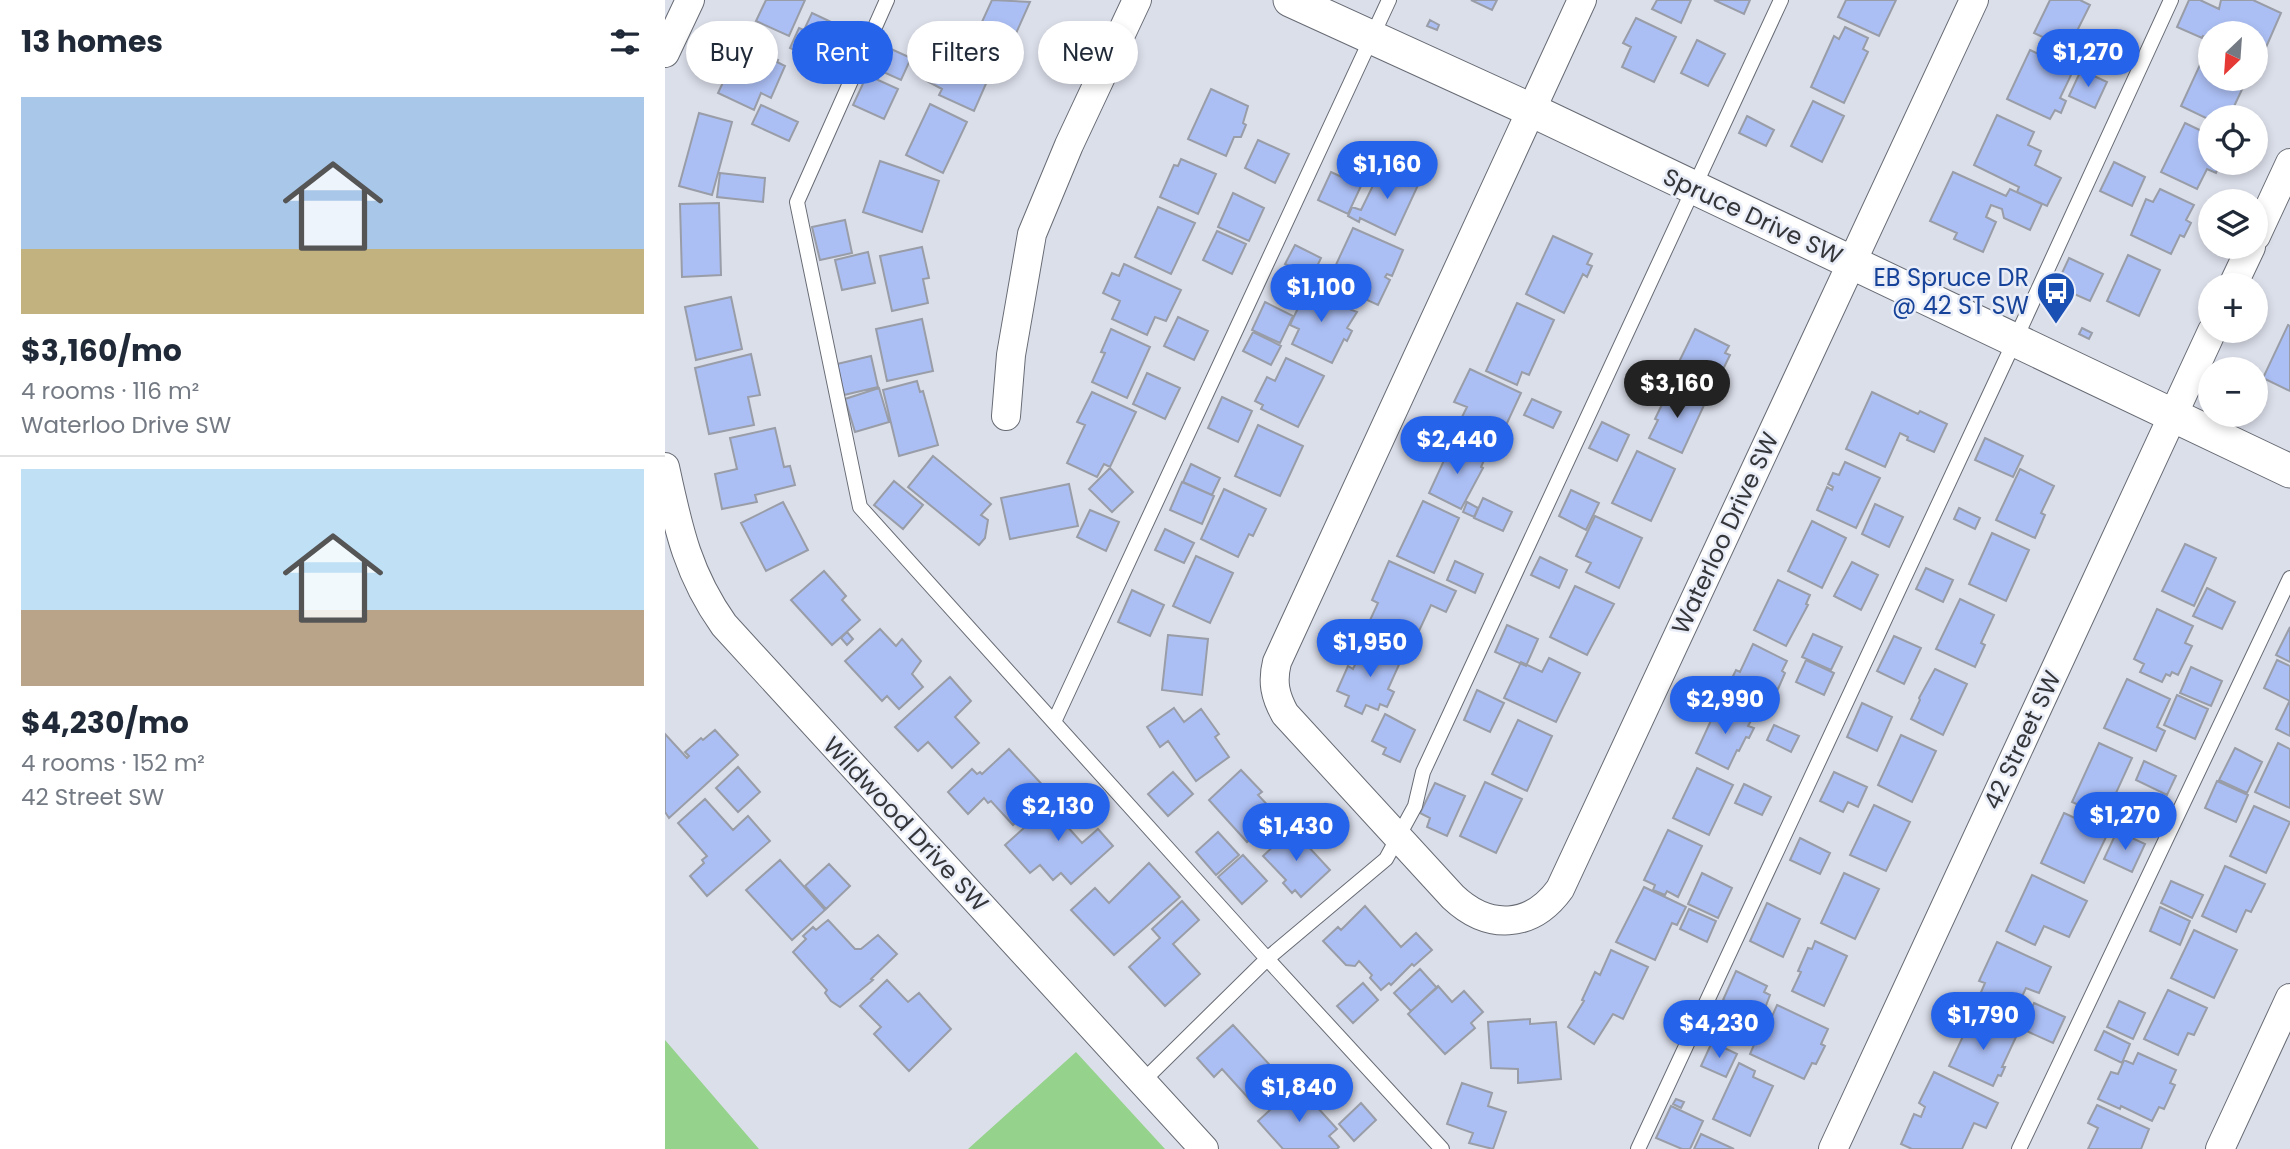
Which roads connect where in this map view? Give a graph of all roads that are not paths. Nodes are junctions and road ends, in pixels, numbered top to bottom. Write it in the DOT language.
graph roads {
  1 [pos="690,0"];
  2 [pos="887,0"];
  3 [pos="1137,0"];
  4 [pos="1290,0"];
  5 [pos="1389,0"];
  6 [pos="1582,0"];
  7 [pos="1781,0"];
  8 [pos="1974,0"];
  9 [pos="2171,0"];
  10 [pos="1371,38"];
  11 [pos="665,53"];
  12 [pos="1531,110"];
  13 [pos="2290,163"];
  14 [pos="1694,187"];
  15 [pos="2268,210"];
  16 [pos="1851,262"];
  17 [pos="2015,340"];
  18 [pos="2206,343"];
  19 [pos="2173,414"];
  20 [pos="1006,416"];
  21 [pos="665,467"];
  22 [pos="2290,471"];
  23 [pos="2290,578"];
  24 [pos="1054,722"];
  25 [pos="1398,836"];
  26 [pos="1267,958"];
  27 [pos="2290,998"];
  28 [pos="1142,1082"];
  29 [pos="1204,1149"];
  30 [pos="1442,1149"];
  31 [pos="1638,1149"];
  32 [pos="1833,1149"];
  33 [pos="2019,1149"];
  34 [pos="2220,1149"];
  1 -- 11 [label="street"];
  2 -- 24 [label="lane"];
  3 -- 20 [label="street"];
  4 -- 10 [label="street, Spruce Drive SW"];
  5 -- 10 [label="lane"];
  6 -- 12 [label="street, Waterloo Drive SW"];
  7 -- 14 [label="lane"];
  8 -- 16 [label="street, Waterloo Drive SW"];
  9 -- 17 [label="lane"];
  10 -- 12 [label="street, Spruce Drive SW"];
  10 -- 24 [label="lane"];
  12 -- 14 [label="street, Spruce Drive SW"];
  12 -- 25 [label="street, Waterloo Drive SW"];
  13 -- 15 [label="street"];
  14 -- 16 [label="street, Spruce Drive SW"];
  14 -- 25 [label="lane"];
  16 -- 17 [label="street, Spruce Drive SW"];
  16 -- 25 [label="street, Waterloo Drive SW"];
  17 -- 19 [label="street, Spruce Drive SW"];
  17 -- 31 [label="lane"];
  18 -- 19 [label="street, 42 Street SW"];
  19 -- 22 [label="street, Spruce Drive SW"];
  19 -- 32 [label="street, 42 Street SW"];
  21 -- 28 [label="street, Wildwood Drive SW"];
  23 -- 33 [label="lane"];
  24 -- 26 [label="lane"];
  25 -- 26 [label="lane"];
  26 -- 28 [label="lane"];
  26 -- 30 [label="lane"];
  27 -- 34 [label="street"];
  28 -- 29 [label="street, Wildwood Drive SW"];
}
